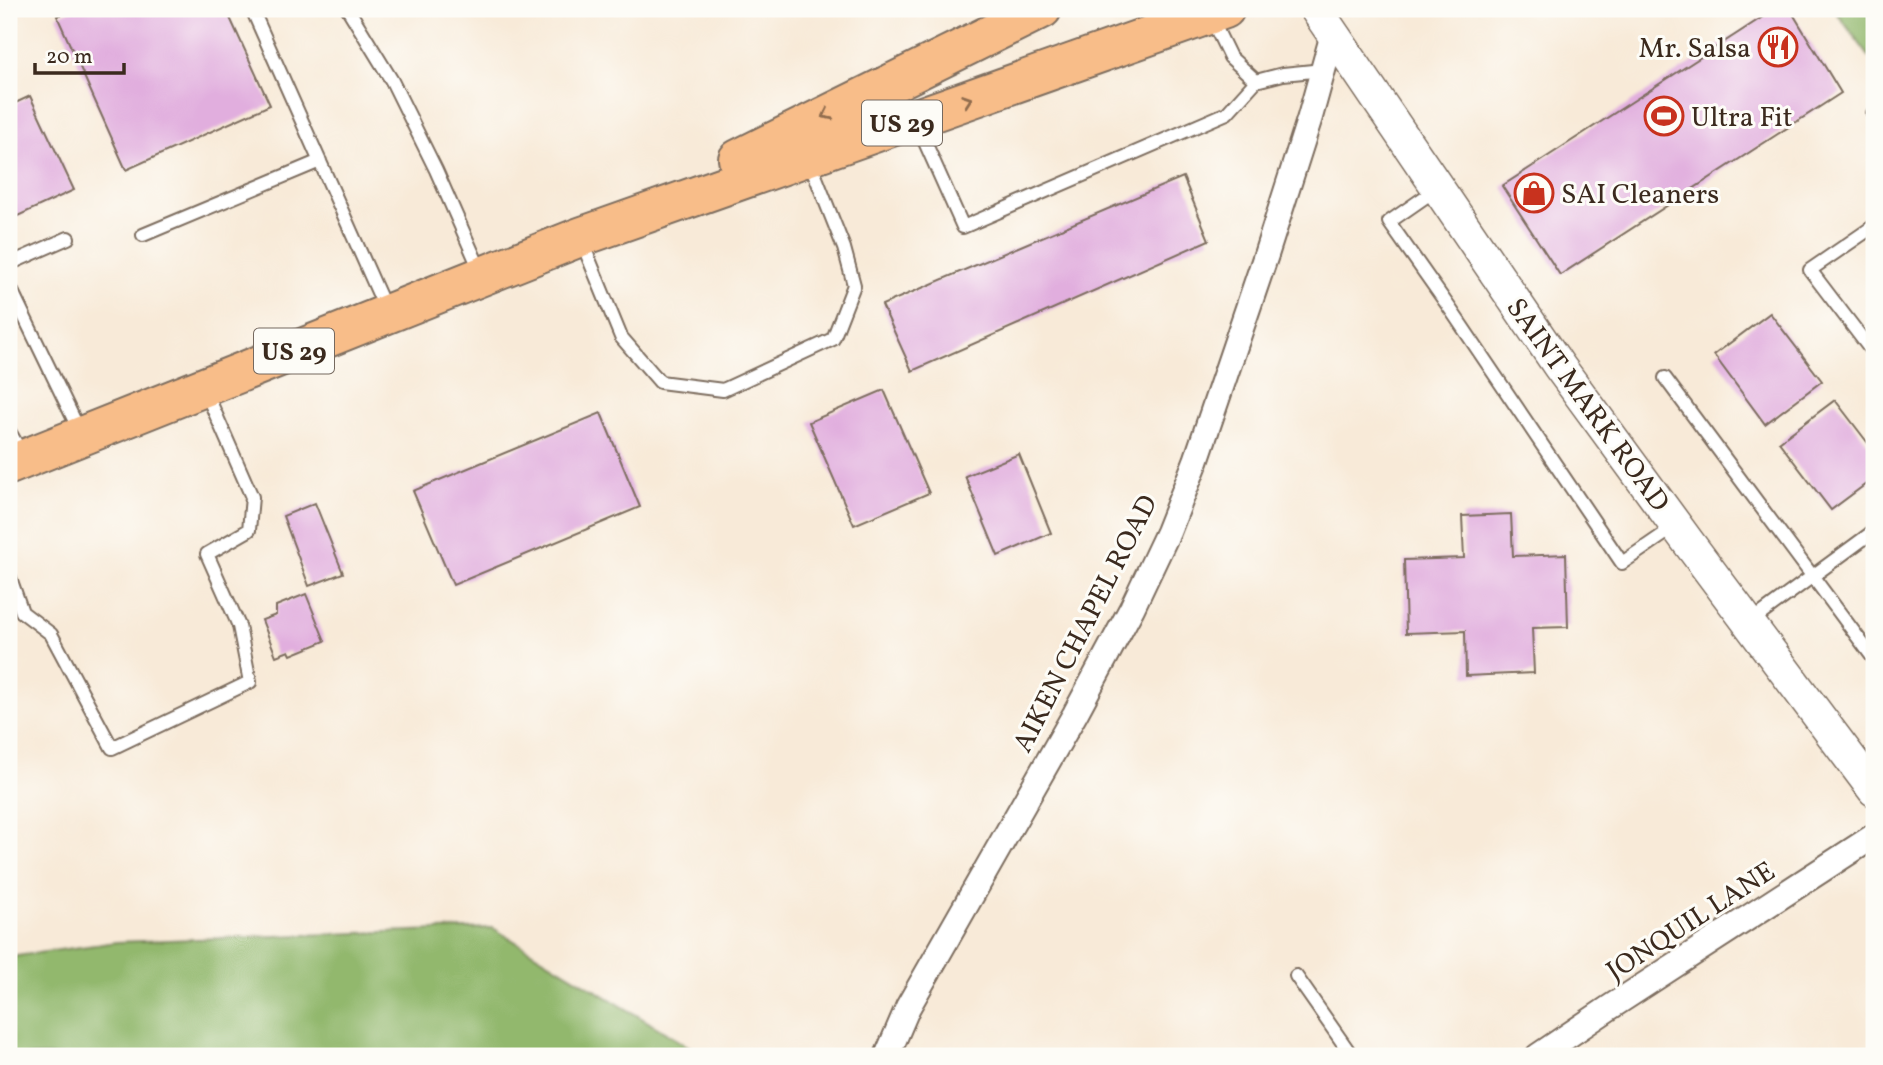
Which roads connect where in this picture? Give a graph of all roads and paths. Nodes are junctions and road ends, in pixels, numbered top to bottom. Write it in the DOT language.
graph roads {
  1 [pos="252,9"];
  2 [pos="348,9"];
  3 [pos="1042,9"];
  4 [pos="1217,12"];
  5 [pos="1325,21"];
  6 [pos="1323,70"];
  7 [pos="1256,81"];
  8 [pos="914,119"];
  9 [pos="808,156"];
  10 [pos="320,161"];
  11 [pos="1438,188"];
  12 [pos="1874,226"];
  13 [pos="143,235"];
  14 [pos="580,237"];
  15 [pos="68,238"];
  16 [pos="9,264"];
  17 [pos="482,276"];
  18 [pos="9,285"];
  19 [pos="388,313"];
  20 [pos="1874,354"];
  21 [pos="1665,378"];
  22 [pos="204,387"];
  23 [pos="81,435"];
  24 [pos="14,451"];
  25 [pos="1676,526"];
  26 [pos="1874,531"];
  27 [pos="9,575"];
  28 [pos="1813,576"];
  29 [pos="1749,623"];
  30 [pos="1874,659"];
  31 [pos="1874,790"];
  32 [pos="1874,836"];
  33 [pos="1296,976"];
  34 [pos="887,1056"];
  35 [pos="1352,1056"];
  36 [pos="1538,1056"];
  1 -- 10 [label="lane"];
  2 -- 17 [label="lane"];
  3 -- 14 [label="main road, US 29, one-way"];
  4 -- 7 [label="lane"];
  8 -- 4 [label="main road, US 29, one-way"];
  5 -- 6 [label="street, AIKEN CHAPEL ROAD"];
  5 -- 11 [label="street, SAINT MARK ROAD"];
  6 -- 7 [label="lane"];
  6 -- 34 [label="street, AIKEN CHAPEL ROAD"];
  7 -- 8 [label="lane"];
  8 -- 9 [label="main road, US 29"];
  9 -- 14 [label="main road, US 29"];
  9 -- 14 [label="lane"];
  10 -- 13 [label="lane"];
  10 -- 19 [label="lane"];
  11 -- 25 [label="street, SAINT MARK ROAD"];
  11 -- 25 [label="lane"];
  12 -- 20 [label="lane"];
  14 -- 17 [label="main road, US 29"];
  15 -- 16 [label="lane"];
  17 -- 19 [label="main road, US 29"];
  18 -- 23 [label="lane"];
  19 -- 22 [label="main road, US 29"];
  21 -- 28 [label="lane"];
  22 -- 23 [label="main road, US 29"];
  22 -- 27 [label="lane"];
  23 -- 24 [label="main road, US 29"];
  25 -- 29 [label="street, SAINT MARK ROAD"];
  26 -- 28 [label="lane"];
  28 -- 29 [label="lane"];
  28 -- 30 [label="lane"];
  29 -- 31 [label="street, SAINT MARK ROAD"];
  32 -- 36 [label="street, JONQUIL LANE"];
  33 -- 35 [label="lane"];
}
